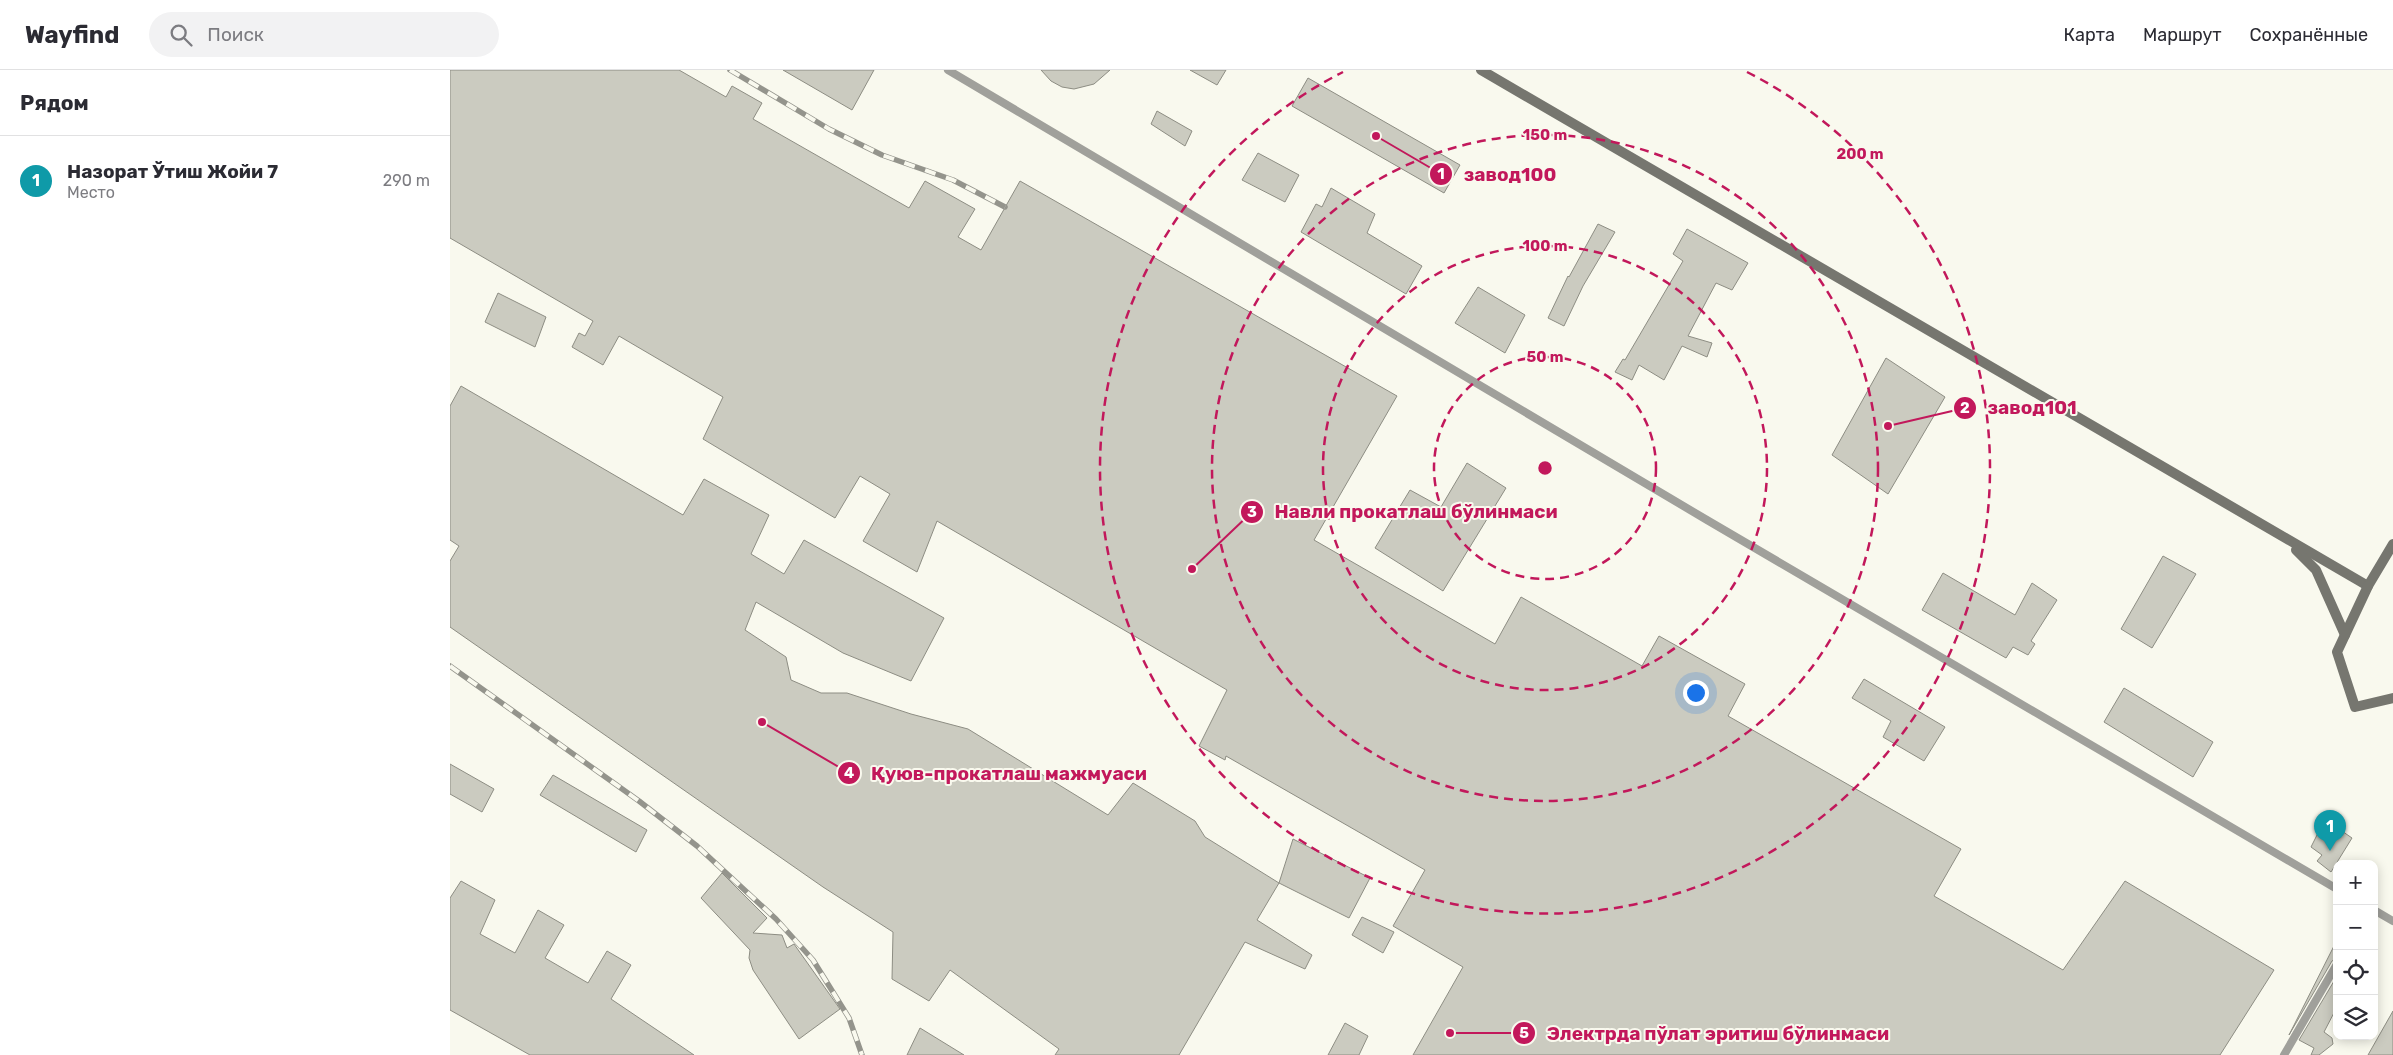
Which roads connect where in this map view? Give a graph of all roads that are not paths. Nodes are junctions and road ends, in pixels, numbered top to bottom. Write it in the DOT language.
graph roads {
  1 [pos="948,70"];
  2 [pos="1481,70"];
  3 [pos="2287,540"];
  4 [pos="2393,544"];
  5 [pos="2368,586"];
  6 [pos="2345,635"];
  7 [pos="2393,698"];
  8 [pos="2333,886"];
  9 [pos="2378,913"];
  10 [pos="2393,922"];
  11 [pos="2333,971"];
  12 [pos="2284,1055"];
  1 -- 8 [label="lane"];
  2 -- 3 [label="street"];
  3 -- 5 [label="street"];
  3 -- 6 [label="street"];
  4 -- 5 [label="street"];
  5 -- 6 [label="street"];
  6 -- 7 [label="street"];
  9 -- 10 [label="lane"];
  11 -- 12 [label="lane"];
}
